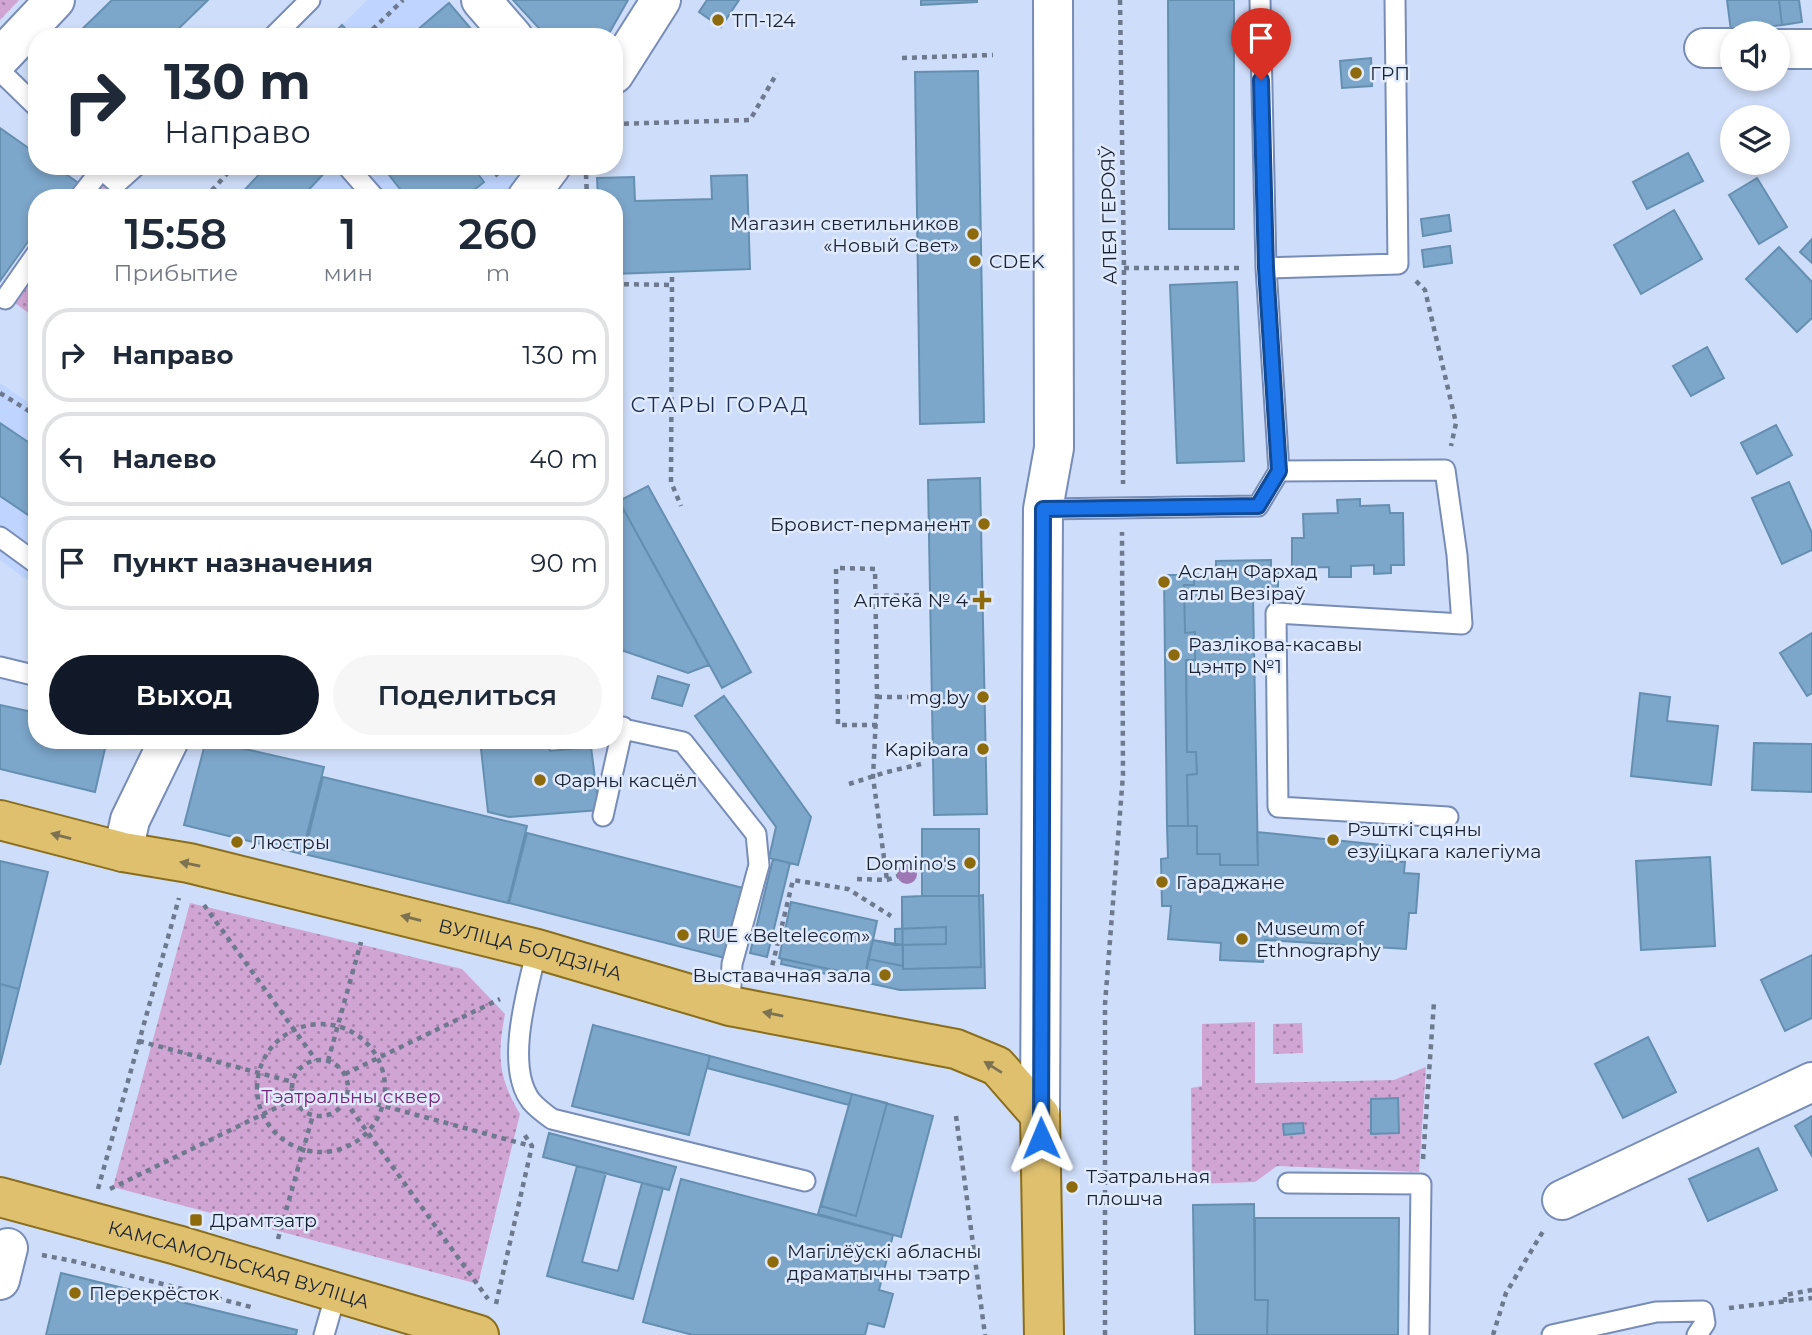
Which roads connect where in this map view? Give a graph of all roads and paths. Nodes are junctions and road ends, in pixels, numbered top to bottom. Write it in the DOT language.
graph roads {
  1 [pos="55,0"];
  2 [pos="310,0"];
  3 [pos="403,0"];
  4 [pos="481,0"];
  5 [pos="661,0"];
  6 [pos="1053,0"];
  7 [pos="1120,0"];
  8 [pos="1260,0"];
  9 [pos="1395,0"];
  10 [pos="28,28"];
  11 [pos="28,28"];
  12 [pos="282,28"];
  13 [pos="374,28"];
  14 [pos="505,28"];
  15 [pos="1790,49"];
  16 [pos="1812,49"];
  17 [pos="993,55"];
  18 [pos="0,58"];
  19 [pos="902,58"];
  20 [pos="623,60"];
  21 [pos="0,71"];
  22 [pos="777,73"];
  23 [pos="28,98"];
  24 [pos="623,124"];
  25 [pos="107,175"];
  26 [pos="126,175"];
  27 [pos="226,175"];
  28 [pos="355,175"];
  29 [pos="213,189"];
  30 [pos="367,189"];
  31 [pos="1398,264"];
  32 [pos="28,266"];
  33 [pos="1124,268"];
  34 [pos="1266,268"];
  35 [pos="672,276"];
  36 [pos="623,284"];
  37 [pos="672,285"];
  38 [pos="5,299"];
  39 [pos="0,393"];
  40 [pos="28,410"];
  41 [pos="1445,470"];
  42 [pos="1279,471"];
  43 [pos="681,506"];
  44 [pos="1122,508"];
  45 [pos="1043,509"];
  46 [pos="0,537"];
  47 [pos="28,557"];
  48 [pos="921,595"];
  49 [pos="874,596"];
  50 [pos="0,667"];
  51 [pos="28,674"];
  52 [pos="877,697"];
  53 [pos="923,697"];
  54 [pos="877,724"];
  55 [pos="623,728"];
  56 [pos="165,749"];
  57 [pos="615,749"];
  58 [pos="921,764"];
  59 [pos="873,776"];
  60 [pos="849,784"];
  61 [pos="603,817"];
  62 [pos="1448,817"];
  63 [pos="0,820"];
  64 [pos="123,852"];
  65 [pos="906,873"];
  66 [pos="857,879"];
  67 [pos="887,880"];
  68 [pos="180,894"];
  69 [pos="200,899"];
  70 [pos="891,916"];
  71 [pos="363,938"];
  72 [pos="537,949"];
  73 [pos="770,975"];
  74 [pos="501,998"];
  75 [pos="1434,1002"];
  76 [pos="730,1006"];
  77 [pos="337,1027"];
  78 [pos="295,1030"];
  79 [pos="139,1041"];
  80 [pos="377,1058"];
  81 [pos="316,1060"];
  82 [pos="328,1061"];
  83 [pos="259,1073"];
  84 [pos="345,1074"];
  85 [pos="293,1082"];
  86 [pos="1812,1082"];
  87 [pos="294,1099"];
  88 [pos="346,1099"];
  89 [pos="382,1106"];
  90 [pos="262,1114"];
  91 [pos="313,1115"];
  92 [pos="1040,1115"];
  93 [pos="956,1116"];
  94 [pos="367,1131"];
  95 [pos="304,1149"];
  96 [pos="805,1181"];
  97 [pos="1288,1182"];
  98 [pos="1421,1184"];
  99 [pos="0,1197"];
  100 [pos="1562,1200"];
  101 [pos="277,1244"];
  102 [pos="78,1262"];
  103 [pos="1812,1290"];
  104 [pos="336,1293"];
  105 [pos="1812,1298"];
  106 [pos="1785,1302"];
  107 [pos="261,1310"];
  108 [pos="1703,1311"];
  109 [pos="324,1335"];
  110 [pos="479,1335"];
  111 [pos="985,1335"];
  112 [pos="1044,1335"];
  113 [pos="1105,1335"];
  114 [pos="1419,1335"];
  115 [pos="1493,1335"];
  116 [pos="1552,1335"];
  117 [pos="1697,1335"];
  1 -- 11 [label="street"];
  2 -- 12 [label="lane"];
  3 -- 13 [label="path"];
  4 -- 14 [label="street"];
  5 -- 20 [label="street"];
  6 -- 45 [label="street"];
  7 -- 33 [label="path, АЛЕЯ ГЕРОЯЎ"];
  8 -- 34 [label="lane"];
  9 -- 31 [label="lane"];
  10 -- 18 [label="street"];
  15 -- 16 [label="street"];
  17 -- 19 [label="path"];
  21 -- 23 [label="lane"];
  22 -- 24 [label="path"];
  25 -- 26 [label="lane"];
  27 -- 29 [label="path"];
  28 -- 30 [label="lane"];
  31 -- 34 [label="lane"];
  31 -- 41 [label="path"];
  32 -- 38 [label="lane"];
  33 -- 34 [label="path"];
  33 -- 44 [label="path, АЛЕЯ ГЕРОЯЎ"];
  34 -- 42 [label="lane"];
  35 -- 37 [label="path"];
  36 -- 37 [label="path"];
  37 -- 43 [label="path"];
  39 -- 40 [label="path"];
  41 -- 42 [label="lane"];
  41 -- 62 [label="lane"];
  42 -- 44 [label="lane"];
  44 -- 45 [label="lane"];
  44 -- 113 [label="path, АЛЕЯ ГЕРОЯЎ"];
  45 -- 92 [label="street"];
  46 -- 47 [label="lane"];
  48 -- 49 [label="path"];
  49 -- 52 [label="path"];
  49 -- 54 [label="path"];
  50 -- 51 [label="lane"];
  52 -- 53 [label="path"];
  52 -- 54 [label="path"];
  54 -- 59 [label="path"];
  55 -- 76 [label="lane"];
  56 -- 64 [label="street"];
  57 -- 61 [label="lane"];
  58 -- 59 [label="path"];
  59 -- 60 [label="path"];
  59 -- 67 [label="path"];
  64 -- 63 [label="main road, ВУЛІЦА БОЛДЗІНА, one-way"];
  72 -- 64 [label="main road, ВУЛІЦА БОЛДЗІНА, one-way"];
  65 -- 67 [label="path"];
  66 -- 67 [label="path"];
  68 -- 79 [label="path"];
  69 -- 78 [label="path"];
  70 -- 73 [label="path"];
  71 -- 77 [label="path"];
  72 -- 76 [label="main road, ВУЛІЦА БОЛДЗІНА"];
  72 -- 96 [label="lane"];
  74 -- 80 [label="path"];
  75 -- 98 [label="path"];
  92 -- 76 [label="main road, ВУЛІЦА БОЛДЗІНА, one-way"];
  77 -- 78 [label="path"];
  77 -- 80 [label="path"];
  77 -- 82 [label="path"];
  78 -- 81 [label="path"];
  78 -- 83 [label="path"];
  79 -- 83 [label="path"];
  79 -- 90 [label="path"];
  80 -- 84 [label="path"];
  80 -- 89 [label="path"];
  81 -- 82 [label="path"];
  81 -- 85 [label="path"];
  82 -- 84 [label="path"];
  83 -- 85 [label="path"];
  83 -- 90 [label="path"];
  84 -- 88 [label="path"];
  85 -- 87 [label="path"];
  86 -- 100 [label="street"];
  87 -- 90 [label="path"];
  87 -- 91 [label="path"];
  88 -- 89 [label="path"];
  88 -- 91 [label="path"];
  88 -- 94 [label="path"];
  89 -- 94 [label="path"];
  89 -- 94 [label="path"];
  90 -- 95 [label="path"];
  91 -- 95 [label="path"];
  92 -- 112 [label="main road"];
  93 -- 111 [label="path"];
  94 -- 95 [label="path"];
  95 -- 101 [label="path"];
  97 -- 98 [label="lane"];
  98 -- 114 [label="lane"];
  99 -- 104 [label="main road, КАМСАМОЛЬСКАЯ ВУЛІЦА"];
  100 -- 115 [label="path"];
  102 -- 107 [label="path"];
  103 -- 106 [label="path"];
  104 -- 109 [label="lane"];
  104 -- 110 [label="main road, КАМСАМОЛЬСКАЯ ВУЛІЦА"];
  105 -- 106 [label="path"];
  106 -- 108 [label="path"];
  108 -- 116 [label="lane"];
  108 -- 117 [label="lane"];
}
